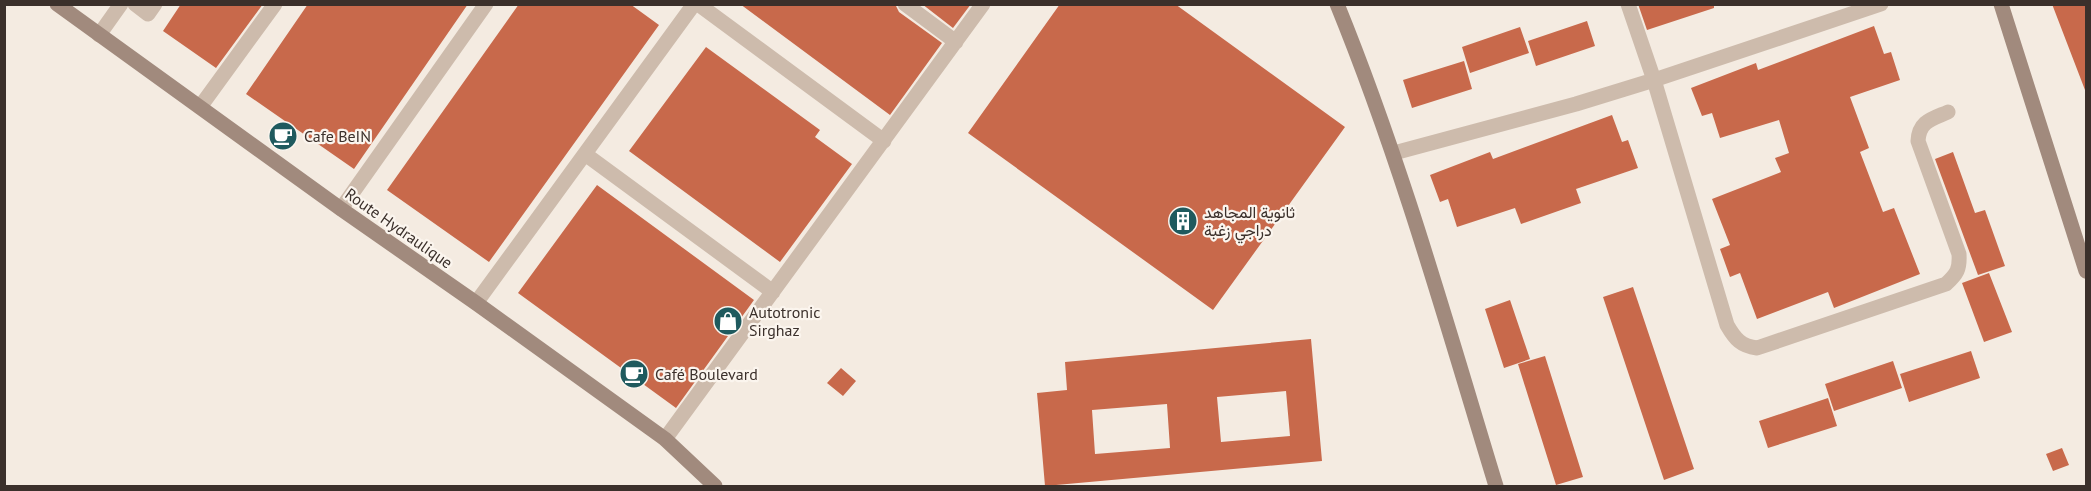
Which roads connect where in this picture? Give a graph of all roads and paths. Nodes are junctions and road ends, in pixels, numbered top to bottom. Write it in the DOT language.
graph roads {
  1 [pos="121,4"];
  2 [pos="135,4"];
  3 [pos="155,4"];
  4 [pos="275,4"];
  5 [pos="486,4"];
  6 [pos="696,4"];
  7 [pos="905,4"];
  8 [pos="983,4"];
  9 [pos="1337,4"];
  10 [pos="1628,4"];
  11 [pos="1881,4"];
  12 [pos="2001,4"];
  13 [pos="59,5"];
  14 [pos="99,35"];
  15 [pos="956,42"];
  16 [pos="1654,80"];
  17 [pos="200,107"];
  18 [pos="1948,112"];
  19 [pos="884,141"];
  20 [pos="1394,153"];
  21 [pos="585,154"];
  22 [pos="341,209"];
  23 [pos="2086,272"];
  24 [pos="773,291"];
  25 [pos="476,303"];
  26 [pos="665,439"];
  27 [pos="715,486"];
  28 [pos="1496,486"];
  1 -- 14 [label="street"];
  2 -- 3 [label="street"];
  4 -- 17 [label="street"];
  5 -- 22 [label="street"];
  6 -- 19 [label="street"];
  6 -- 21 [label="street"];
  7 -- 15 [label="street"];
  8 -- 15 [label="street"];
  9 -- 20 [label="main road"];
  10 -- 16 [label="street"];
  11 -- 16 [label="street"];
  12 -- 23 [label="main road"];
  13 -- 14 [label="main road, Route Hydraulique"];
  14 -- 17 [label="main road, Route Hydraulique"];
  15 -- 19 [label="street"];
  16 -- 18 [label="street"];
  16 -- 20 [label="street"];
  17 -- 22 [label="main road, Route Hydraulique"];
  19 -- 24 [label="street"];
  20 -- 28 [label="main road"];
  21 -- 24 [label="street"];
  21 -- 25 [label="street"];
  22 -- 25 [label="main road, Route Hydraulique"];
  24 -- 26 [label="street"];
  25 -- 26 [label="main road, Route Hydraulique"];
  26 -- 27 [label="main road, Route Hydraulique"];
}
